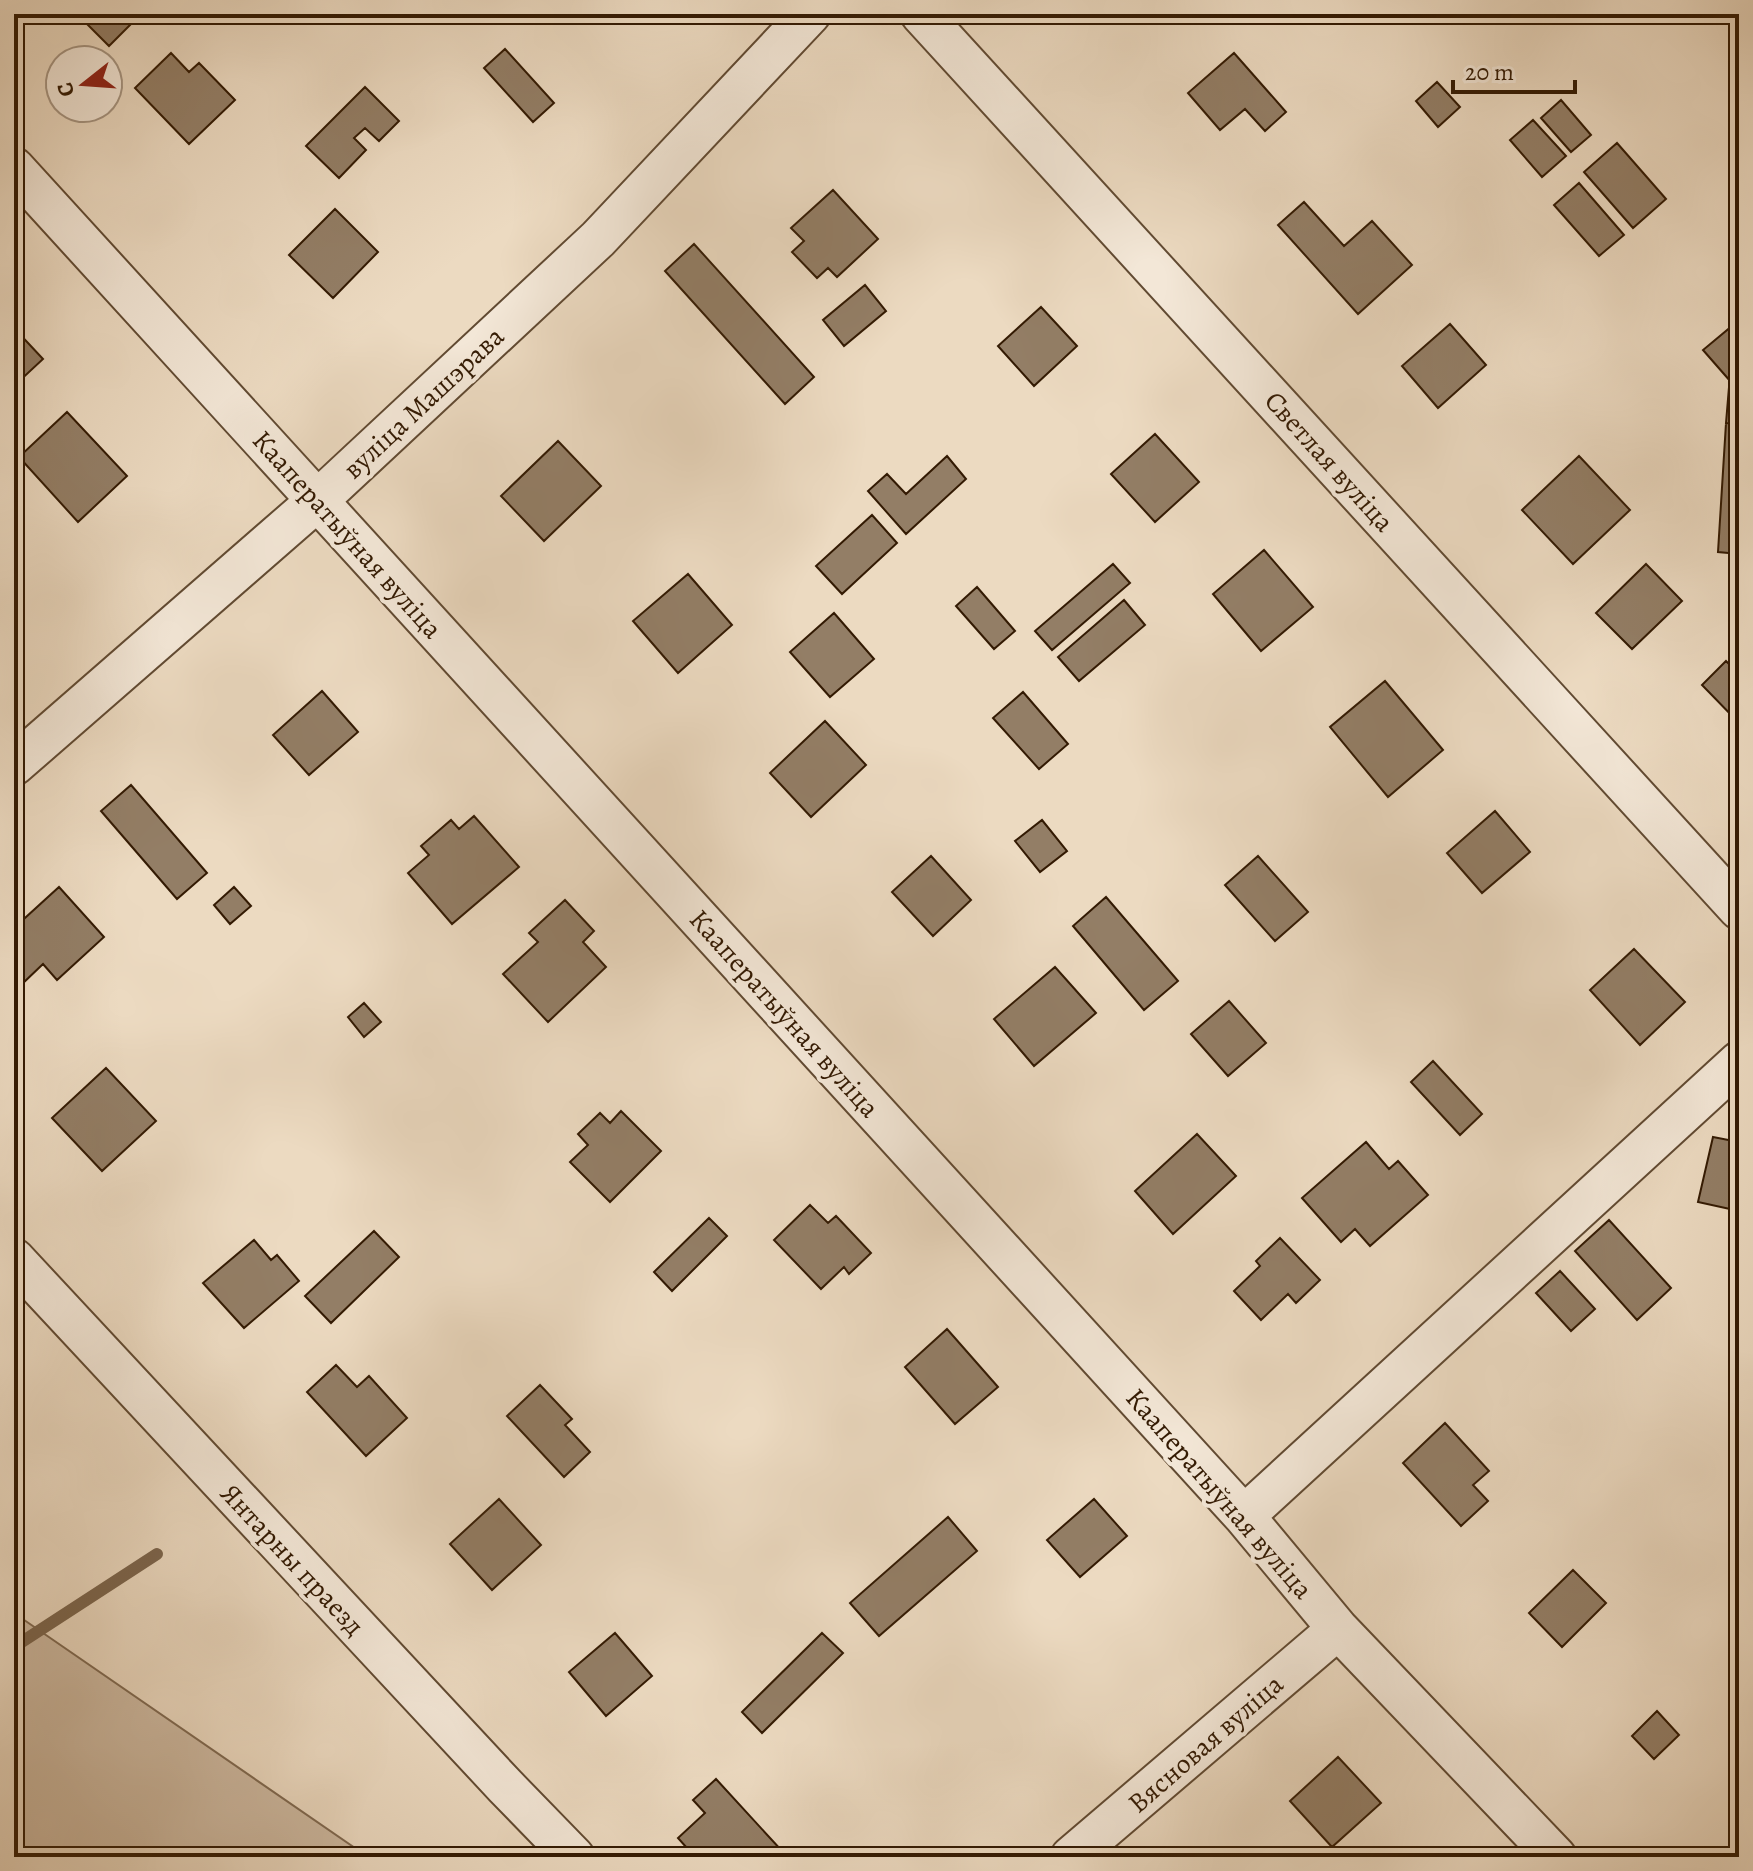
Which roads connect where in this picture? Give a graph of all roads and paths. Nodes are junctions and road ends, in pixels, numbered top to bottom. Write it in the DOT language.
graph roads {
  1 [pos="810,14"];
  2 [pos="921,14"];
  3 [pos="14,168"];
  4 [pos="318,500"];
  5 [pos="14,765"];
  6 [pos="1739,909"];
  7 [pos="1739,1062"];
  8 [pos="14,1259"];
  9 [pos="1244,1516"];
  10 [pos="1338,1629"];
  11 [pos="574,1857"];
  12 [pos="1071,1857"];
  13 [pos="1556,1857"];
  1 -- 4 [label="street, вуліца Машэрава"];
  2 -- 6 [label="street, Светлая вуліца"];
  3 -- 4 [label="street, Кааператыўная вуліца"];
  4 -- 5 [label="street, вуліца Машэрава"];
  4 -- 9 [label="street, Кааператыўная вуліца"];
  7 -- 9 [label="street"];
  8 -- 11 [label="street, Янтарны праезд"];
  9 -- 10 [label="street, Кааператыўная вуліца"];
  10 -- 12 [label="street, Вясновая вуліца"];
  10 -- 13 [label="street, Кааператыўная вуліца"];
}
